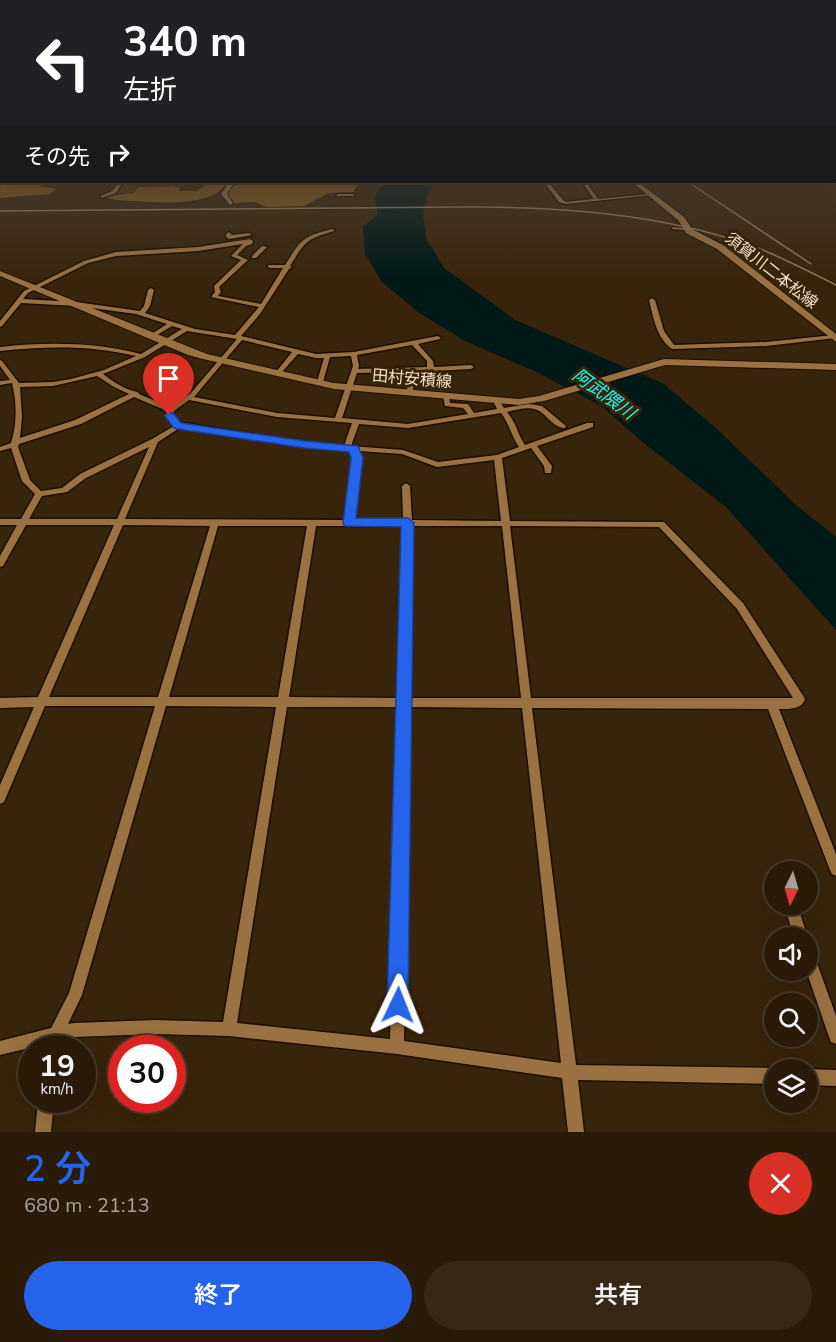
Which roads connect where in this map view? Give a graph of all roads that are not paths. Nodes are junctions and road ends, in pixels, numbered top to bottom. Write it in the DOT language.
graph roads {
  1 [pos="120,183"];
  2 [pos="231,183"];
  3 [pos="547,183"];
  4 [pos="585,183"];
  5 [pos="636,183"];
  6 [pos="338,195"];
  7 [pos="353,195"];
  8 [pos="650,195"];
  9 [pos="103,197"];
  10 [pos="597,200"];
  11 [pos="230,202"];
  12 [pos="674,228"];
  13 [pos="687,229"];
  14 [pos="332,230"];
  15 [pos="229,234"];
  16 [pos="250,240"];
  17 [pos="264,247"];
  18 [pos="254,257"];
  19 [pos="270,266"];
  20 [pos="289,267"];
  21 [pos="0,273"];
  22 [pos="36,287"];
  23 [pos="151,290"];
  24 [pos="652,300"];
  25 [pos="19,301"];
  26 [pos="77,305"];
  27 [pos="262,306"];
  28 [pos="141,313"];
  29 [pos="171,324"];
  30 [pos="0,325"];
  31 [pos="186,329"];
  32 [pos="152,336"];
  33 [pos="239,338"];
  34 [pos="835,338"];
  35 [pos="438,339"];
  36 [pos="166,342"];
  37 [pos="415,344"];
  38 [pos="0,349"];
  39 [pos="296,352"];
  40 [pos="354,354"];
  41 [pos="143,356"];
  42 [pos="327,357"];
  43 [pos="223,360"];
  44 [pos="0,362"];
  45 [pos="471,367"];
  46 [pos="836,367"];
  47 [pos="431,369"];
  48 [pos="412,370"];
  49 [pos="354,371"];
  50 [pos="279,372"];
  51 [pos="98,374"];
  52 [pos="320,382"];
  53 [pos="0,383"];
  54 [pos="15,383"];
  55 [pos="348,388"];
  56 [pos="410,392"];
  57 [pos="136,393"];
  58 [pos="446,396"];
  59 [pos="188,398"];
  60 [pos="499,405"];
  61 [pos="171,410"];
  62 [pos="473,416"];
  63 [pos="338,420"];
  64 [pos="356,422"];
  65 [pos="590,425"];
  66 [pos="178,426"];
  67 [pos="562,426"];
  68 [pos="155,441"];
  69 [pos="15,444"];
  70 [pos="528,447"];
  71 [pos="350,448"];
  72 [pos="0,449"];
  73 [pos="498,457"];
  74 [pos="548,471"];
  75 [pos="406,486"];
  76 [pos="39,494"];
  77 [pos="0,522"];
  78 [pos="24,522"];
  79 [pos="119,522"];
  80 [pos="312,522"];
  81 [pos="215,523"];
  82 [pos="349,523"];
  83 [pos="408,523"];
  84 [pos="506,524"];
  85 [pos="0,564"];
  86 [pos="42,702"];
  87 [pos="163,702"];
  88 [pos="0,703"];
  89 [pos="283,703"];
  90 [pos="404,704"];
  91 [pos="527,704"];
  92 [pos="772,704"];
  93 [pos="0,798"];
  94 [pos="836,870"];
  95 [pos="816,981"];
  96 [pos="229,1029"];
  97 [pos="57,1035"];
  98 [pos="66,1035"];
  99 [pos="836,1037"];
  100 [pos="18,1046"];
  101 [pos="396,1047"];
  102 [pos="0,1048"];
  103 [pos="571,1072"];
  104 [pos="764,1076"];
  105 [pos="818,1077"];
  106 [pos="836,1078"];
  107 [pos="45,1113"];
  108 [pos="43,1132"];
  109 [pos="576,1132"];
  1 -- 9 [label="street"];
  2 -- 11 [label="main road"];
  3 -- 10 [label="street"];
  4 -- 10 [label="street"];
  5 -- 8 [label="main road, 須賀川二本松線"];
  6 -- 7 [label="street"];
  8 -- 10 [label="street"];
  8 -- 13 [label="main road, 須賀川二本松線"];
  12 -- 13 [label="street"];
  13 -- 34 [label="main road, 須賀川二本松線"];
  14 -- 20 [label="street"];
  15 -- 16 [label="street"];
  16 -- 22 [label="street"];
  16 -- 27 [label="street"];
  17 -- 18 [label="street"];
  19 -- 20 [label="street"];
  20 -- 27 [label="street"];
  21 -- 22 [label="main road, 田村安積線"];
  22 -- 25 [label="street"];
  22 -- 26 [label="main road, 田村安積線"];
  23 -- 28 [label="street"];
  24 -- 34 [label="street"];
  25 -- 26 [label="street"];
  25 -- 30 [label="street"];
  26 -- 28 [label="street"];
  26 -- 32 [label="main road, 田村安積線"];
  27 -- 33 [label="street"];
  28 -- 29 [label="street"];
  29 -- 31 [label="street"];
  29 -- 32 [label="street"];
  31 -- 33 [label="street"];
  31 -- 36 [label="street"];
  32 -- 36 [label="main road, 田村安積線"];
  33 -- 39 [label="street"];
  33 -- 43 [label="street"];
  35 -- 37 [label="street"];
  36 -- 41 [label="street"];
  36 -- 43 [label="main road, 田村安積線"];
  37 -- 40 [label="street"];
  37 -- 47 [label="street"];
  38 -- 41 [label="street"];
  39 -- 42 [label="street"];
  39 -- 50 [label="street"];
  40 -- 42 [label="street"];
  40 -- 49 [label="street"];
  41 -- 51 [label="street"];
  42 -- 52 [label="street"];
  43 -- 50 [label="main road, 田村安積線"];
  43 -- 59 [label="street"];
  44 -- 54 [label="street"];
  45 -- 47 [label="street"];
  46 -- 60 [label="main road, 田村安積線"];
  47 -- 48 [label="street"];
  48 -- 49 [label="street"];
  48 -- 56 [label="street"];
  49 -- 55 [label="street"];
  50 -- 52 [label="main road, 田村安積線"];
  51 -- 54 [label="street"];
  51 -- 57 [label="street"];
  52 -- 55 [label="main road, 田村安積線"];
  53 -- 54 [label="street"];
  54 -- 69 [label="street"];
  55 -- 56 [label="main road, 田村安積線"];
  55 -- 63 [label="street"];
  56 -- 58 [label="main road, 田村安積線"];
  57 -- 61 [label="street"];
  57 -- 69 [label="street"];
  58 -- 60 [label="main road, 田村安積線"];
  58 -- 62 [label="street"];
  59 -- 61 [label="street"];
  59 -- 63 [label="street"];
  60 -- 62 [label="street"];
  60 -- 67 [label="street"];
  60 -- 70 [label="street"];
  61 -- 66 [label="street"];
  62 -- 64 [label="street"];
  63 -- 64 [label="street"];
  64 -- 71 [label="street"];
  65 -- 70 [label="street"];
  66 -- 68 [label="street"];
  66 -- 71 [label="street"];
  68 -- 76 [label="street"];
  68 -- 79 [label="street"];
  69 -- 72 [label="street"];
  69 -- 76 [label="street"];
  70 -- 73 [label="street"];
  70 -- 74 [label="street"];
  71 -- 73 [label="street"];
  71 -- 82 [label="street"];
  73 -- 84 [label="street"];
  75 -- 83 [label="street"];
  76 -- 78 [label="street"];
  77 -- 78 [label="street"];
  78 -- 79 [label="street"];
  78 -- 85 [label="street"];
  79 -- 81 [label="street"];
  79 -- 86 [label="street"];
  80 -- 81 [label="street"];
  80 -- 82 [label="street"];
  80 -- 89 [label="street"];
  81 -- 87 [label="street"];
  82 -- 83 [label="street"];
  83 -- 84 [label="street"];
  83 -- 90 [label="street"];
  84 -- 91 [label="street"];
  84 -- 92 [label="street"];
  86 -- 87 [label="street"];
  86 -- 88 [label="street"];
  86 -- 93 [label="street"];
  87 -- 89 [label="street"];
  87 -- 97 [label="street"];
  89 -- 90 [label="street"];
  89 -- 96 [label="street"];
  90 -- 91 [label="street"];
  90 -- 101 [label="street"];
  91 -- 92 [label="street"];
  91 -- 103 [label="street"];
  92 -- 94 [label="street"];
  95 -- 99 [label="street"];
  96 -- 98 [label="street"];
  96 -- 101 [label="street"];
  100 -- 102 [label="street"];
  101 -- 103 [label="street"];
  103 -- 104 [label="street"];
  103 -- 109 [label="street"];
  105 -- 106 [label="street"];
  107 -- 108 [label="street"];
}
